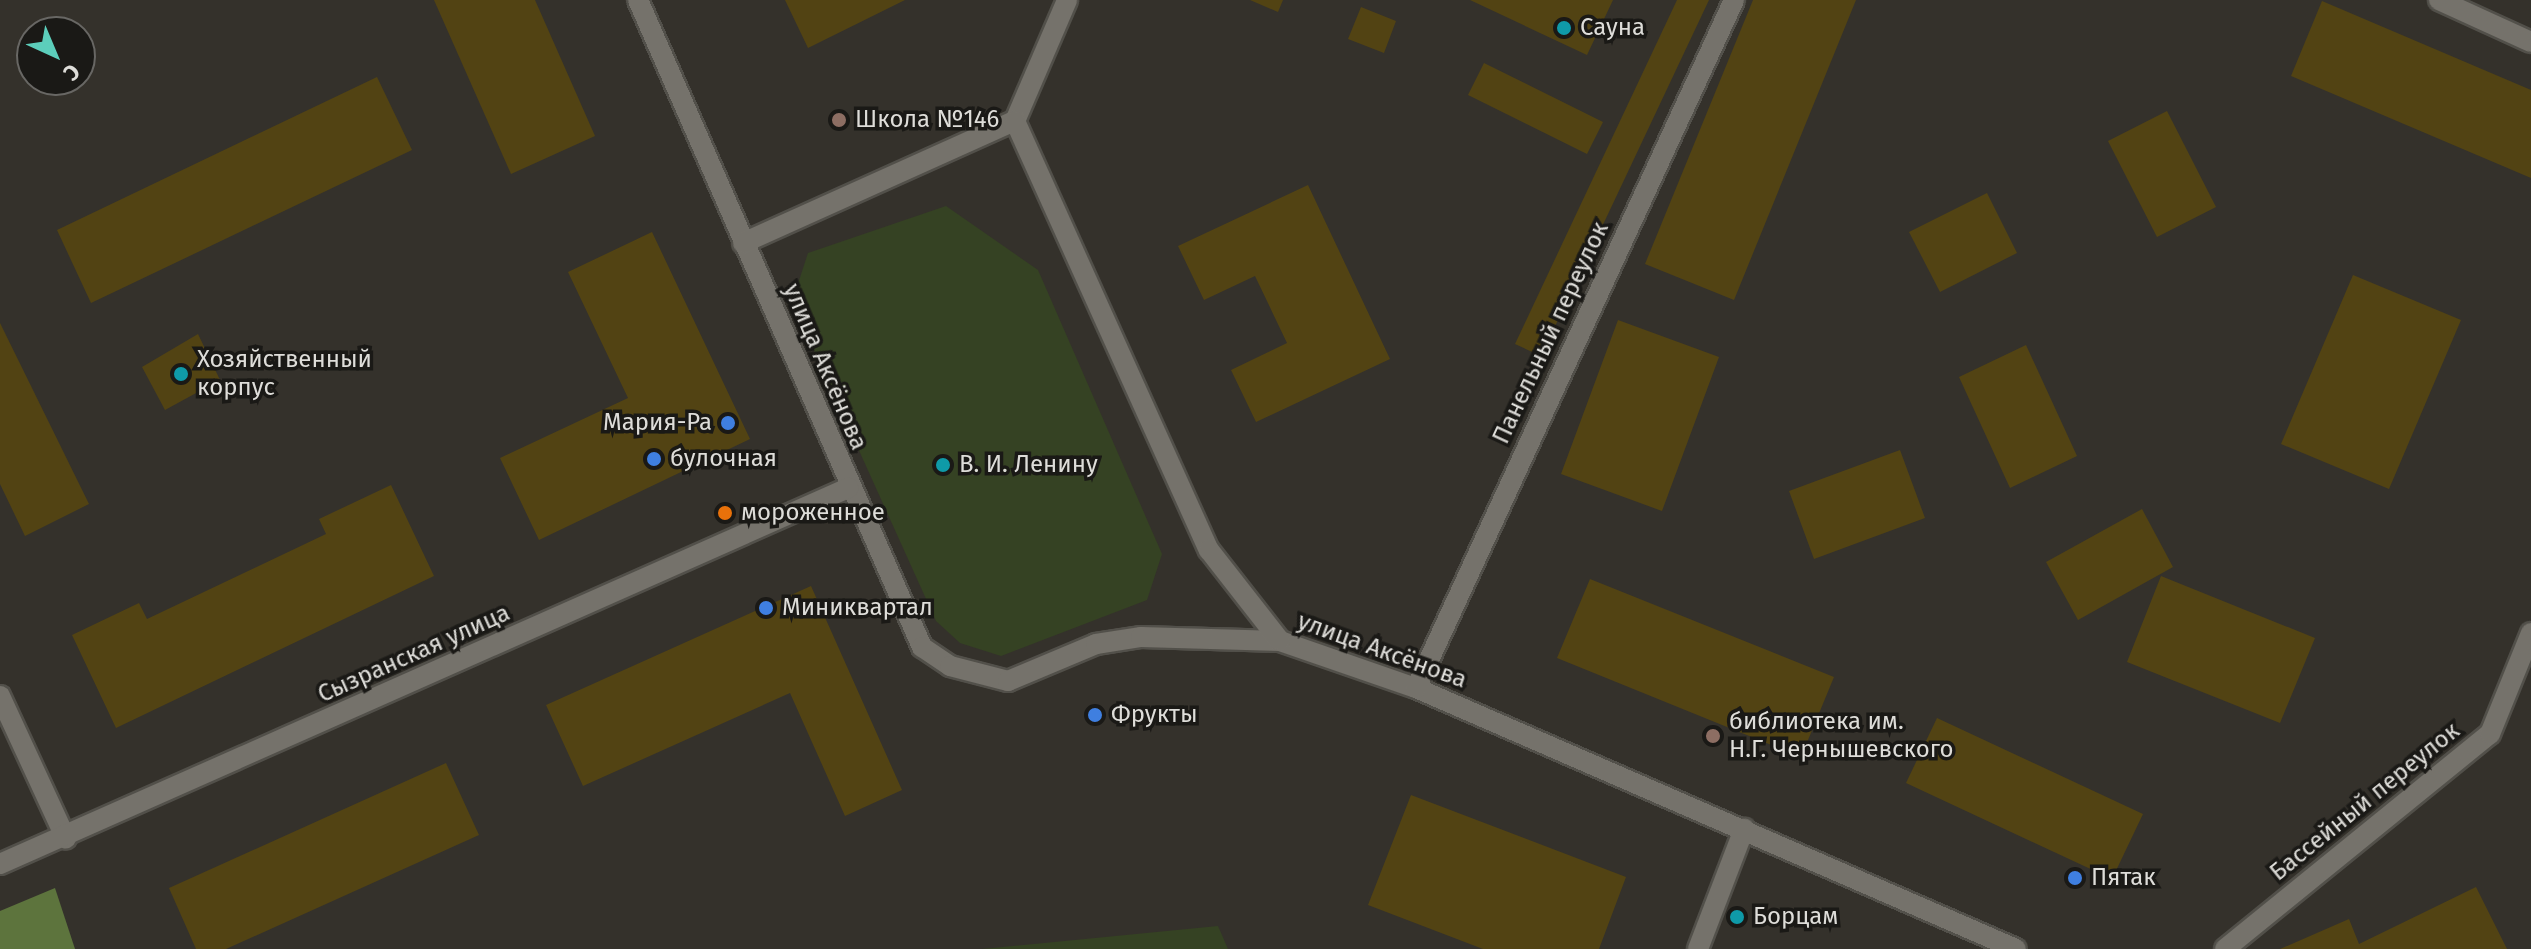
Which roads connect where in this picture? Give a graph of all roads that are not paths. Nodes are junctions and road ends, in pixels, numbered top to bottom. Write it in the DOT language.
graph roads {
  1 [pos="638,0"];
  2 [pos="1067,0"];
  3 [pos="1734,0"];
  4 [pos="2439,0"];
  5 [pos="2531,42"];
  6 [pos="1015,121"];
  7 [pos="743,243"];
  8 [pos="848,488"];
  9 [pos="2531,633"];
  10 [pos="1280,641"];
  11 [pos="1416,688"];
  12 [pos="0,696"];
  13 [pos="1744,829"];
  14 [pos="66,839"];
  15 [pos="0,864"];
  16 [pos="1698,949"];
  17 [pos="2016,949"];
  18 [pos="2225,949"];
  1 -- 7 [label="street, улица Аксёнова"];
  2 -- 6 [label="street"];
  3 -- 11 [label="street, Панельный переулок"];
  4 -- 5 [label="street"];
  6 -- 7 [label="street"];
  6 -- 10 [label="street"];
  7 -- 8 [label="street, улица Аксёнова"];
  8 -- 10 [label="street, улица Аксёнова"];
  8 -- 14 [label="street, Сызранская улица"];
  9 -- 18 [label="street, Бассейный переулок"];
  10 -- 11 [label="street, улица Аксёнова"];
  11 -- 13 [label="street, улица Аксёнова"];
  12 -- 14 [label="street"];
  13 -- 16 [label="street"];
  13 -- 17 [label="street, улица Аксёнова"];
  14 -- 15 [label="street, Сызранская улица"];
}
